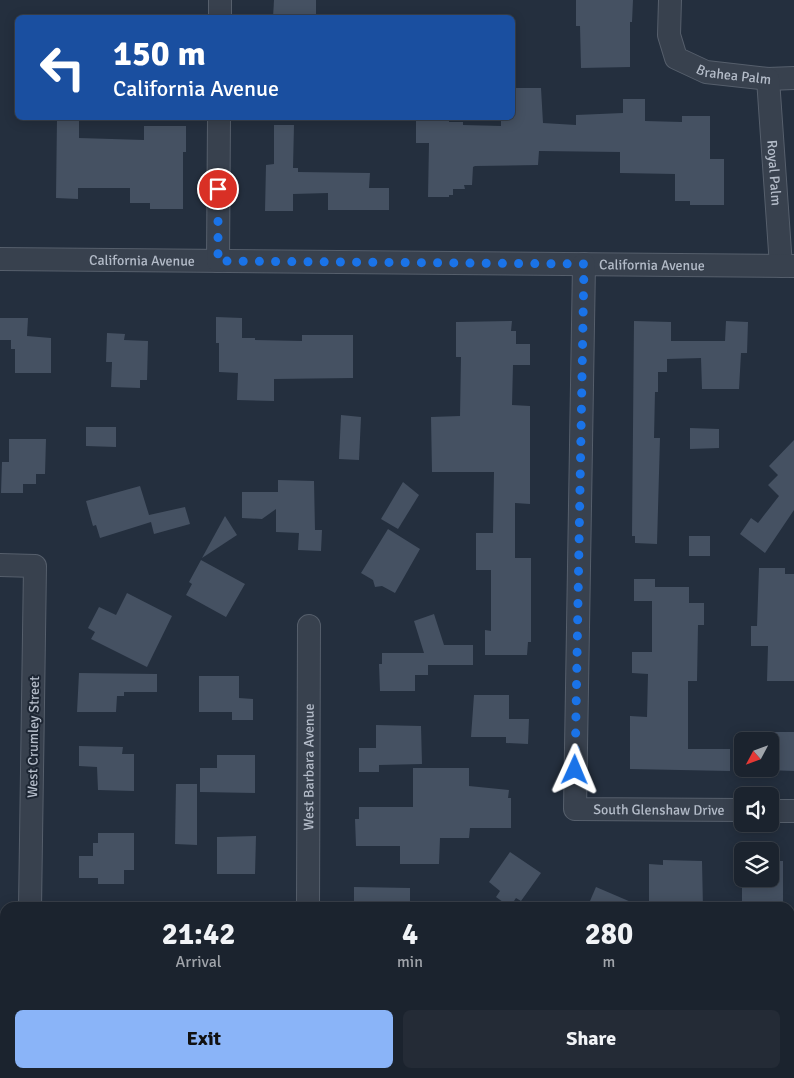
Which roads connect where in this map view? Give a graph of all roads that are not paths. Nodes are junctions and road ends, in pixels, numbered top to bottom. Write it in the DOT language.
graph roads {
  1 [pos="220,0"];
  2 [pos="670,0"];
  3 [pos="220,15"];
  4 [pos="794,78"];
  5 [pos="768,79"];
  6 [pos="219,120"];
  7 [pos="0,259"];
  8 [pos="218,261"];
  9 [pos="584,264"];
  10 [pos="787,266"];
  11 [pos="0,565"];
  12 [pos="309,626"];
  13 [pos="734,810"];
  14 [pos="779,811"];
  15 [pos="794,811"];
  16 [pos="30,902"];
  17 [pos="308,902"];
  18 [pos="0,1078"];
  19 [pos="16,1078"];
  1 -- 3 [label="street"];
  2 -- 5 [label="street, Brahea Palm"];
  4 -- 5 [label="street, Brahea Palm"];
  5 -- 10 [label="street, Royal Palm"];
  6 -- 8 [label="street"];
  7 -- 8 [label="street, California Avenue"];
  8 -- 9 [label="street, California Avenue"];
  9 -- 10 [label="street, California Avenue"];
  9 -- 13 [label="street, South Glenshaw Drive"];
  11 -- 16 [label="street, West Crumley Street"];
  12 -- 17 [label="street, West Barbara Avenue"];
  14 -- 15 [label="street"];
  18 -- 19 [label="street"];
}
